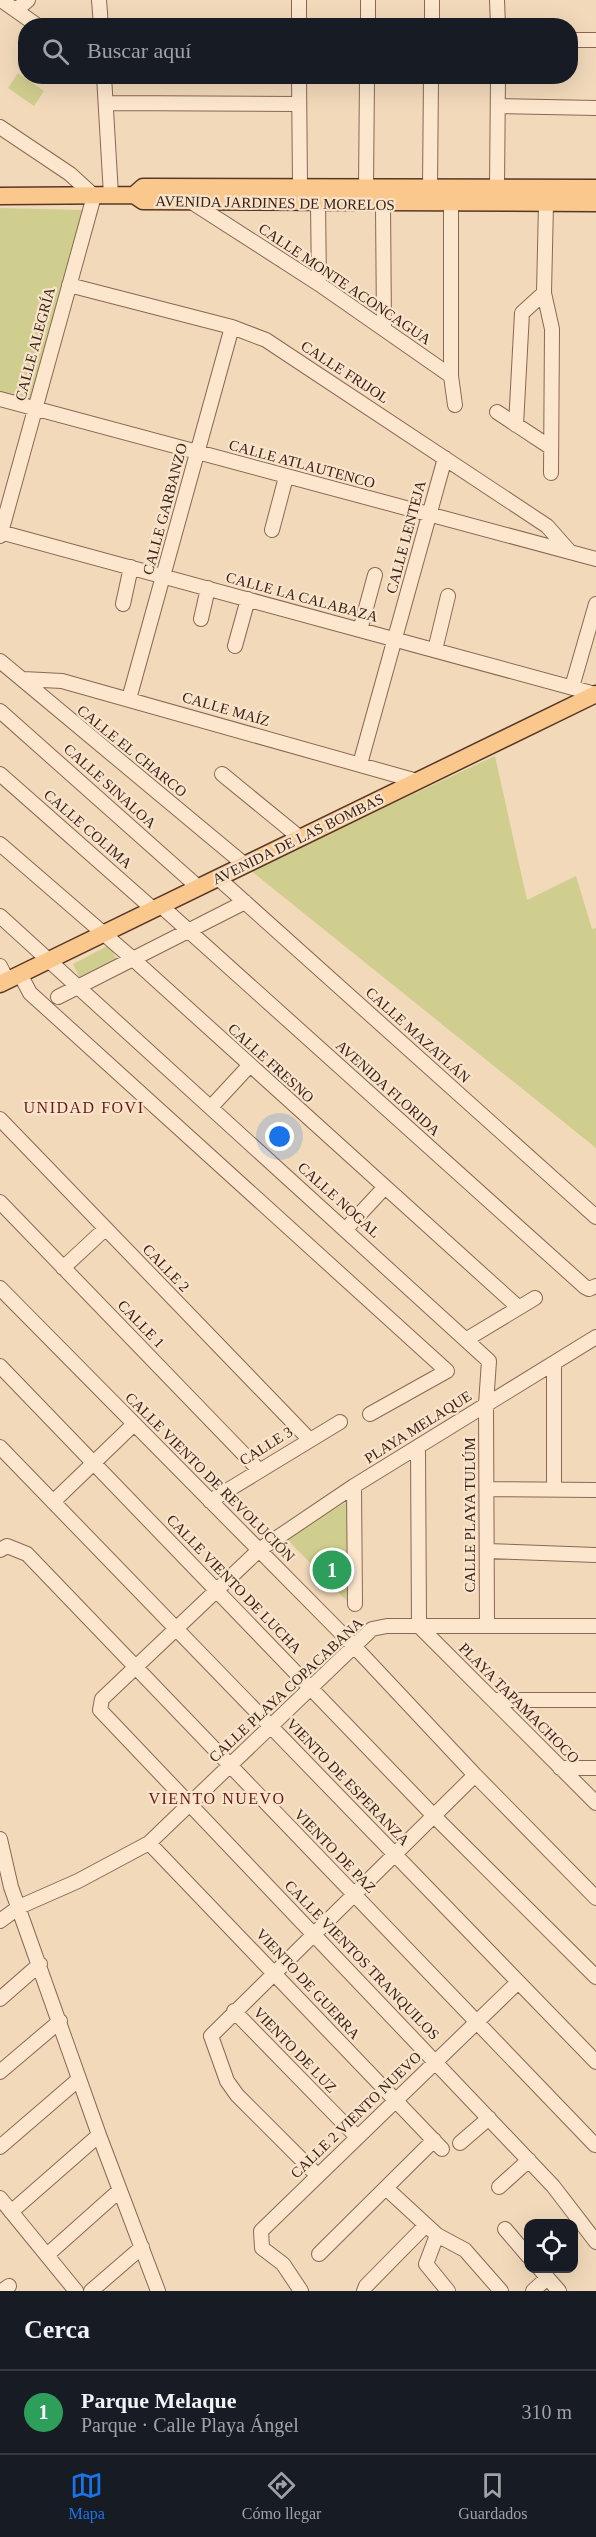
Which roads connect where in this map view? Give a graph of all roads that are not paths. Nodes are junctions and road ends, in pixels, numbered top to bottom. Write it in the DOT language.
graph roads {
  1 [pos="1,0"];
  2 [pos="28,0"];
  3 [pos="99,0"];
  4 [pos="299,0"];
  5 [pos="368,0"];
  6 [pos="432,0"];
  7 [pos="497,0"];
  8 [pos="16,10"];
  9 [pos="27,18"];
  10 [pos="100,18"];
  11 [pos="299,18"];
  12 [pos="368,18"];
  13 [pos="432,18"];
  14 [pos="498,18"];
  15 [pos="596,39"];
  16 [pos="578,40"];
  17 [pos="106,84"];
  18 [pos="298,84"];
  19 [pos="367,84"];
  20 [pos="431,84"];
  21 [pos="498,84"];
  22 [pos="107,103"];
  23 [pos="298,104"];
  24 [pos="498,106"];
  25 [pos="596,108"];
  26 [pos="0,127"];
  27 [pos="300,186"];
  28 [pos="366,187"];
  29 [pos="497,187"];
  30 [pos="430,188"];
  31 [pos="596,188"];
  32 [pos="111,195"];
  33 [pos="134,195"];
  34 [pos="0,196"];
  35 [pos="94,196"];
  36 [pos="392,198"];
  37 [pos="190,201"];
  38 [pos="318,203"];
  39 [pos="596,203"];
  40 [pos="451,204"];
  41 [pos="546,204"];
  42 [pos="319,284"];
  43 [pos="69,285"];
  44 [pos="544,293"];
  45 [pos="232,327"];
  46 [pos="384,328"];
  47 [pos="451,376"];
  48 [pos="0,399"];
  49 [pos="455,405"];
  50 [pos="35,408"];
  51 [pos="496,412"];
  52 [pos="516,424"];
  53 [pos="550,447"];
  54 [pos="197,453"];
  55 [pos="445,458"];
  56 [pos="551,472"];
  57 [pos="286,477"];
  58 [pos="429,515"];
  59 [pos="272,530"];
  60 [pos="0,533"];
  61 [pos="570,552"];
  62 [pos="596,559"];
  63 [pos="131,567"];
  64 [pos="375,575"];
  65 [pos="164,576"];
  66 [pos="208,588"];
  67 [pos="448,596"];
  68 [pos="248,599"];
  69 [pos="123,604"];
  70 [pos="596,604"];
  71 [pos="201,619"];
  72 [pos="360,630"];
  73 [pos="396,639"];
  74 [pos="235,646"];
  75 [pos="435,650"];
  76 [pos="0,661"];
  77 [pos="23,679"];
  78 [pos="572,687"];
  79 [pos="595,694"];
  80 [pos="129,699"];
  81 [pos="0,711"];
  82 [pos="360,764"];
  83 [pos="0,774"];
  84 [pos="222,774"];
  85 [pos="417,780"];
  86 [pos="299,837"];
  87 [pos="0,845"];
  88 [pos="245,865"];
  89 [pos="218,878"];
  90 [pos="198,887"];
  91 [pos="245,902"];
  92 [pos="157,907"];
  93 [pos="0,916"];
  94 [pos="188,931"];
  95 [pos="102,934"];
  96 [pos="133,959"];
  97 [pos="48,960"];
  98 [pos="7,976"];
  99 [pos="79,987"];
  100 [pos="58,997"];
  101 [pos="249,1066"];
  102 [pos="212,1106"];
  103 [pos="0,1119"];
  104 [pos="384,1188"];
  105 [pos="0,1202"];
  106 [pos="596,1217"];
  107 [pos="105,1229"];
  108 [pos="346,1229"];
  109 [pos="63,1268"];
  110 [pos="596,1286"];
  111 [pos="0,1288"];
  112 [pos="535,1299"];
  113 [pos="518,1307"];
  114 [pos="596,1337"];
  115 [pos="467,1339"];
  116 [pos="554,1363"];
  117 [pos="0,1366"];
  118 [pos="486,1404"];
  119 [pos="370,1414"];
  120 [pos="340,1422"];
  121 [pos="134,1424"];
  122 [pos="309,1439"];
  123 [pos="0,1447"];
  124 [pos="418,1447"];
  125 [pos="94,1463"];
  126 [pos="259,1470"];
  127 [pos="354,1486"];
  128 [pos="487,1488"];
  129 [pos="554,1490"];
  130 [pos="596,1490"];
  131 [pos="210,1501"];
  132 [pos="54,1502"];
  133 [pos="0,1550"];
  134 [pos="260,1550"];
  135 [pos="487,1551"];
  136 [pos="596,1555"];
  137 [pos="218,1590"];
  138 [pos="355,1604"];
  139 [pos="419,1626"];
  140 [pos="487,1626"];
  141 [pos="596,1626"];
  142 [pos="177,1630"];
  143 [pos="353,1645"];
  144 [pos="136,1669"];
  145 [pos="310,1687"];
  146 [pos="493,1700"];
  147 [pos="596,1700"];
  148 [pos="100,1706"];
  149 [pos="271,1726"];
  150 [pos="229,1766"];
  151 [pos="560,1768"];
  152 [pos="596,1768"];
  153 [pos="475,1775"];
  154 [pos="596,1803"];
  155 [pos="190,1805"];
  156 [pos="434,1816"];
  157 [pos="0,1839"];
  158 [pos="149,1843"];
  159 [pos="395,1855"];
  160 [pos="355,1894"];
  161 [pos="596,1898"];
  162 [pos="0,1902"];
  163 [pos="10,1914"];
  164 [pos="314,1933"];
  165 [pos="40,1964"];
  166 [pos="275,1972"];
  167 [pos="596,1977"];
  168 [pos="517,1983"];
  169 [pos="0,1999"];
  170 [pos="234,2011"];
  171 [pos="60,2021"];
  172 [pos="476,2023"];
  173 [pos="435,2061"];
  174 [pos="596,2062"];
  175 [pos="0,2072"];
  176 [pos="79,2079"];
  177 [pos="396,2102"];
  178 [pos="489,2118"];
  179 [pos="99,2135"];
  180 [pos="357,2137"];
  181 [pos="460,2143"];
  182 [pos="595,2145"];
  183 [pos="0,2147"];
  184 [pos="529,2160"];
  185 [pos="317,2175"];
  186 [pos="499,2187"];
  187 [pos="386,2188"];
  188 [pos="120,2190"];
  189 [pos="0,2198"];
  190 [pos="11,2212"];
  191 [pos="426,2225"];
  192 [pos="505,2229"];
  193 [pos="437,2235"];
  194 [pos="596,2242"];
  195 [pos="142,2247"];
  196 [pos="524,2251"];
  197 [pos="319,2254"];
  198 [pos="47,2255"];
  199 [pos="543,2273"];
  200 [pos="76,2291"];
  201 [pos="91,2291"];
  202 [pos="158,2291"];
  203 [pos="301,2291"];
  204 [pos="364,2291"];
  205 [pos="448,2291"];
  206 [pos="501,2291"];
  207 [pos="533,2291"];
  208 [pos="559,2291"];
  1 -- 8 [label="street"];
  2 -- 8 [label="street"];
  3 -- 10 [label="street"];
  4 -- 11 [label="street"];
  5 -- 12 [label="street"];
  6 -- 13 [label="street"];
  7 -- 14 [label="street"];
  8 -- 9 [label="street"];
  15 -- 16 [label="street"];
  17 -- 22 [label="street"];
  18 -- 23 [label="street"];
  19 -- 28 [label="street"];
  20 -- 30 [label="street"];
  21 -- 24 [label="street"];
  22 -- 23 [label="street"];
  22 -- 32 [label="street"];
  23 -- 27 [label="street"];
  24 -- 25 [label="street"];
  24 -- 29 [label="street"];
  26 -- 35 [label="street"];
  27 -- 28 [label="main road, AVENIDA JARDINES DE MORELOS"];
  27 -- 33 [label="main road, AVENIDA JARDINES DE MORELOS"];
  28 -- 36 [label="main road, AVENIDA JARDINES DE MORELOS"];
  29 -- 30 [label="main road, AVENIDA JARDINES DE MORELOS"];
  29 -- 31 [label="main road, AVENIDA JARDINES DE MORELOS"];
  30 -- 36 [label="main road, AVENIDA JARDINES DE MORELOS"];
  32 -- 33 [label="main road"];
  32 -- 35 [label="main road"];
  33 -- 37 [label="main road, AVENIDA JARDINES DE MORELOS"];
  34 -- 35 [label="main road"];
  35 -- 43 [label="street, CALLE ALEGRÍA"];
  36 -- 38 [label="main road, AVENIDA JARDINES DE MORELOS"];
  36 -- 40 [label="main road, AVENIDA JARDINES DE MORELOS"];
  36 -- 46 [label="street"];
  37 -- 38 [label="main road, AVENIDA JARDINES DE MORELOS"];
  37 -- 42 [label="street, CALLE MONTE ACONCAGUA"];
  38 -- 42 [label="street"];
  39 -- 41 [label="main road, AVENIDA JARDINES DE MORELOS"];
  40 -- 41 [label="main road, AVENIDA JARDINES DE MORELOS"];
  40 -- 47 [label="street"];
  41 -- 44 [label="street"];
  42 -- 46 [label="street, CALLE MONTE ACONCAGUA"];
  43 -- 45 [label="street, CALLE FRIJOL"];
  43 -- 50 [label="street, CALLE ALEGRÍA"];
  44 -- 52 [label="street"];
  44 -- 53 [label="street"];
  45 -- 54 [label="street, CALLE GARBANZO"];
  45 -- 55 [label="street, CALLE FRIJOL"];
  46 -- 47 [label="street, CALLE MONTE ACONCAGUA"];
  47 -- 49 [label="street"];
  48 -- 50 [label="street, CALLE ATLAUTENCO"];
  50 -- 54 [label="street, CALLE ATLAUTENCO"];
  50 -- 60 [label="street, CALLE ALEGRÍA"];
  51 -- 52 [label="street"];
  52 -- 53 [label="street"];
  53 -- 56 [label="street"];
  54 -- 57 [label="street, CALLE ATLAUTENCO"];
  54 -- 65 [label="street, CALLE GARBANZO"];
  55 -- 58 [label="street, CALLE LENTEJA"];
  55 -- 61 [label="street, CALLE FRIJOL"];
  57 -- 58 [label="street, CALLE ATLAUTENCO"];
  57 -- 59 [label="street"];
  58 -- 61 [label="street, CALLE ATLAUTENCO"];
  58 -- 73 [label="street, CALLE LENTEJA"];
  60 -- 63 [label="street, CALLE LA CALABAZA"];
  61 -- 62 [label="street, CALLE ATLAUTENCO"];
  63 -- 65 [label="street, CALLE LA CALABAZA"];
  63 -- 69 [label="street"];
  64 -- 72 [label="street"];
  65 -- 66 [label="street, CALLE LA CALABAZA"];
  65 -- 80 [label="street, CALLE GARBANZO"];
  66 -- 68 [label="street, CALLE LA CALABAZA"];
  66 -- 71 [label="street"];
  67 -- 75 [label="street"];
  68 -- 72 [label="street, CALLE LA CALABAZA"];
  68 -- 74 [label="street"];
  70 -- 78 [label="street"];
  72 -- 73 [label="street, CALLE LA CALABAZA"];
  73 -- 75 [label="street, CALLE LA CALABAZA"];
  73 -- 82 [label="street, CALLE LENTEJA"];
  75 -- 78 [label="street, CALLE LA CALABAZA"];
  76 -- 77 [label="street, CALLE EL CHARCO"];
  77 -- 80 [label="street, CALLE MAÍZ"];
  77 -- 88 [label="street, CALLE EL CHARCO"];
  78 -- 79 [label="street, CALLE LA CALABAZA"];
  79 -- 85 [label="main road, AVENIDA DE LAS BOMBAS"];
  80 -- 82 [label="street, CALLE MAÍZ"];
  81 -- 90 [label="street, CALLE SINALOA"];
  82 -- 85 [label="street, CALLE MAÍZ"];
  83 -- 92 [label="street, CALLE COLIMA"];
  84 -- 86 [label="street"];
  85 -- 86 [label="main road, AVENIDA DE LAS BOMBAS"];
  86 -- 88 [label="main road, AVENIDA DE LAS BOMBAS"];
  87 -- 95 [label="street, CALLE FRESNO"];
  88 -- 89 [label="main road, AVENIDA DE LAS BOMBAS"];
  89 -- 90 [label="main road, AVENIDA DE LAS BOMBAS"];
  89 -- 91 [label="street, CALLE MAZATLÁN"];
  90 -- 92 [label="main road, AVENIDA DE LAS BOMBAS"];
  91 -- 94 [label="street"];
  91 -- 106 [label="street, CALLE MAZATLÁN"];
  92 -- 94 [label="street, AVENIDA FLORIDA"];
  92 -- 95 [label="main road, AVENIDA DE LAS BOMBAS"];
  93 -- 97 [label="street, CALLE NOGAL"];
  94 -- 96 [label="street"];
  94 -- 110 [label="street, AVENIDA FLORIDA"];
  95 -- 96 [label="street, CALLE FRESNO"];
  95 -- 97 [label="main road, AVENIDA DE LAS BOMBAS"];
  96 -- 99 [label="street"];
  96 -- 101 [label="street, CALLE FRESNO"];
  97 -- 98 [label="main road, AVENIDA DE LAS BOMBAS"];
  97 -- 99 [label="street, CALLE NOGAL"];
  98 -- 119 [label="street"];
  99 -- 100 [label="street"];
  99 -- 102 [label="street, CALLE NOGAL"];
  101 -- 102 [label="street"];
  101 -- 104 [label="street, CALLE FRESNO"];
  102 -- 108 [label="street, CALLE NOGAL"];
  103 -- 107 [label="street, CALLE 2"];
  104 -- 108 [label="street"];
  104 -- 113 [label="street, CALLE FRESNO"];
  105 -- 109 [label="street, CALLE 1"];
  107 -- 109 [label="street"];
  107 -- 122 [label="street, CALLE 2"];
  108 -- 115 [label="street, CALLE NOGAL"];
  109 -- 126 [label="street, CALLE 1"];
  111 -- 121 [label="street, CALLE VIENTO DE REVOLUCIÓN"];
  112 -- 113 [label="street"];
  113 -- 115 [label="street"];
  114 -- 116 [label="street, PLAYA MELAQUE"];
  115 -- 118 [label="street, CALLE NOGAL"];
  116 -- 118 [label="street, PLAYA MELAQUE"];
  116 -- 129 [label="street"];
  117 -- 125 [label="street, CALLE VIENTO DE LUCHA"];
  118 -- 124 [label="street, PLAYA MELAQUE"];
  118 -- 128 [label="street, CALLE PLAYA TULÚM"];
  120 -- 122 [label="street, CALLE 3"];
  121 -- 125 [label="street"];
  121 -- 131 [label="street, CALLE VIENTO DE REVOLUCIÓN"];
  122 -- 126 [label="street, CALLE 3"];
  123 -- 132 [label="street, VIENTO DE ESPERANZA"];
  124 -- 127 [label="street, PLAYA MELAQUE"];
  124 -- 139 [label="street"];
  125 -- 132 [label="street"];
  125 -- 137 [label="street, CALLE VIENTO DE LUCHA"];
  126 -- 131 [label="street, CALLE 3"];
  127 -- 134 [label="street, PLAYA MELAQUE"];
  127 -- 138 [label="street"];
  128 -- 129 [label="street"];
  128 -- 135 [label="street, CALLE PLAYA TULÚM"];
  129 -- 130 [label="street"];
  131 -- 134 [label="street, CALLE VIENTO DE REVOLUCIÓN"];
  132 -- 142 [label="street, VIENTO DE ESPERANZA"];
  133 -- 144 [label="street, VIENTO DE PAZ"];
  134 -- 137 [label="street, PLAYA MELAQUE"];
  134 -- 143 [label="street, CALLE VIENTO DE REVOLUCIÓN"];
  135 -- 136 [label="street"];
  135 -- 140 [label="street, CALLE PLAYA TULÚM"];
  137 -- 142 [label="street, PLAYA MELAQUE"];
  137 -- 145 [label="street, CALLE VIENTO DE LUCHA"];
  139 -- 140 [label="street, CALLE PLAYA COPACABANA"];
  139 -- 143 [label="street, CALLE PLAYA COPACABANA"];
  139 -- 146 [label="street, PLAYA TAPAMACHOCO"];
  140 -- 141 [label="street, CALLE PLAYA COPACABANA"];
  142 -- 144 [label="street, PLAYA MELAQUE"];
  142 -- 149 [label="street, VIENTO DE ESPERANZA"];
  143 -- 145 [label="street, CALLE PLAYA COPACABANA"];
  143 -- 153 [label="street, CALLE VIENTO DE REVOLUCIÓN"];
  144 -- 148 [label="street, PLAYA MELAQUE"];
  144 -- 150 [label="street, VIENTO DE PAZ"];
  145 -- 149 [label="street, CALLE PLAYA COPACABANA"];
  145 -- 156 [label="street, CALLE VIENTO DE LUCHA"];
  146 -- 147 [label="street"];
  146 -- 151 [label="street, PLAYA TAPAMACHOCO"];
  148 -- 155 [label="street, CALLE VIENTOS TRANQUILOS"];
  149 -- 150 [label="street, CALLE PLAYA COPACABANA"];
  149 -- 159 [label="street, VIENTO DE ESPERANZA"];
  150 -- 155 [label="street, CALLE PLAYA COPACABANA"];
  150 -- 160 [label="street, VIENTO DE PAZ"];
  151 -- 152 [label="street"];
  151 -- 154 [label="street, PLAYA TAPAMACHOCO"];
  153 -- 156 [label="street"];
  153 -- 161 [label="street, CALLE VIENTO DE REVOLUCIÓN"];
  155 -- 158 [label="street, CALLE PLAYA COPACABANA"];
  155 -- 164 [label="street, CALLE VIENTOS TRANQUILOS"];
  156 -- 159 [label="street"];
  156 -- 167 [label="street, CALLE VIENTO DE LUCHA"];
  157 -- 163 [label="street"];
  158 -- 163 [label="street, CALLE PLAYA COPACABANA"];
  158 -- 166 [label="street, VIENTO DE GUERRA"];
  159 -- 160 [label="street"];
  159 -- 168 [label="street, VIENTO DE ESPERANZA"];
  160 -- 164 [label="street"];
  160 -- 172 [label="street, VIENTO DE PAZ"];
  162 -- 163 [label="street"];
  163 -- 165 [label="street"];
  164 -- 166 [label="street"];
  164 -- 173 [label="street, CALLE VIENTOS TRANQUILOS"];
  165 -- 169 [label="street"];
  165 -- 171 [label="street"];
  166 -- 170 [label="street"];
  166 -- 177 [label="street, VIENTO DE GUERRA"];
  168 -- 172 [label="street, CALLE 2 VIENTO NUEVO"];
  168 -- 174 [label="street, VIENTO DE ESPERANZA"];
  170 -- 180 [label="street, VIENTO DE LUZ"];
  170 -- 185 [label="street"];
  171 -- 175 [label="street"];
  171 -- 176 [label="street"];
  172 -- 173 [label="street, CALLE 2 VIENTO NUEVO"];
  172 -- 182 [label="street, VIENTO DE PAZ"];
  173 -- 177 [label="street, CALLE 2 VIENTO NUEVO"];
  173 -- 178 [label="street, CALLE VIENTOS TRANQUILOS"];
  176 -- 179 [label="street"];
  176 -- 183 [label="street"];
  177 -- 180 [label="street, CALLE 2 VIENTO NUEVO"];
  177 -- 187 [label="street, VIENTO DE GUERRA"];
  178 -- 181 [label="street"];
  178 -- 184 [label="street, CALLE VIENTOS TRANQUILOS"];
  179 -- 188 [label="street"];
  179 -- 190 [label="street"];
  180 -- 185 [label="street, CALLE 2 VIENTO NUEVO"];
  184 -- 186 [label="street"];
  184 -- 194 [label="street, CALLE VIENTOS TRANQUILOS"];
  185 -- 203 [label="street, CALLE 2 VIENTO NUEVO"];
  187 -- 191 [label="street"];
  187 -- 197 [label="street"];
  188 -- 195 [label="street"];
  188 -- 198 [label="street"];
  189 -- 190 [label="street"];
  190 -- 198 [label="street"];
  191 -- 193 [label="street"];
  191 -- 204 [label="street"];
  192 -- 196 [label="street"];
  193 -- 205 [label="street"];
  193 -- 206 [label="street"];
  195 -- 201 [label="street"];
  195 -- 202 [label="street"];
  198 -- 200 [label="street"];
  199 -- 207 [label="street"];
  199 -- 208 [label="street"];
}
